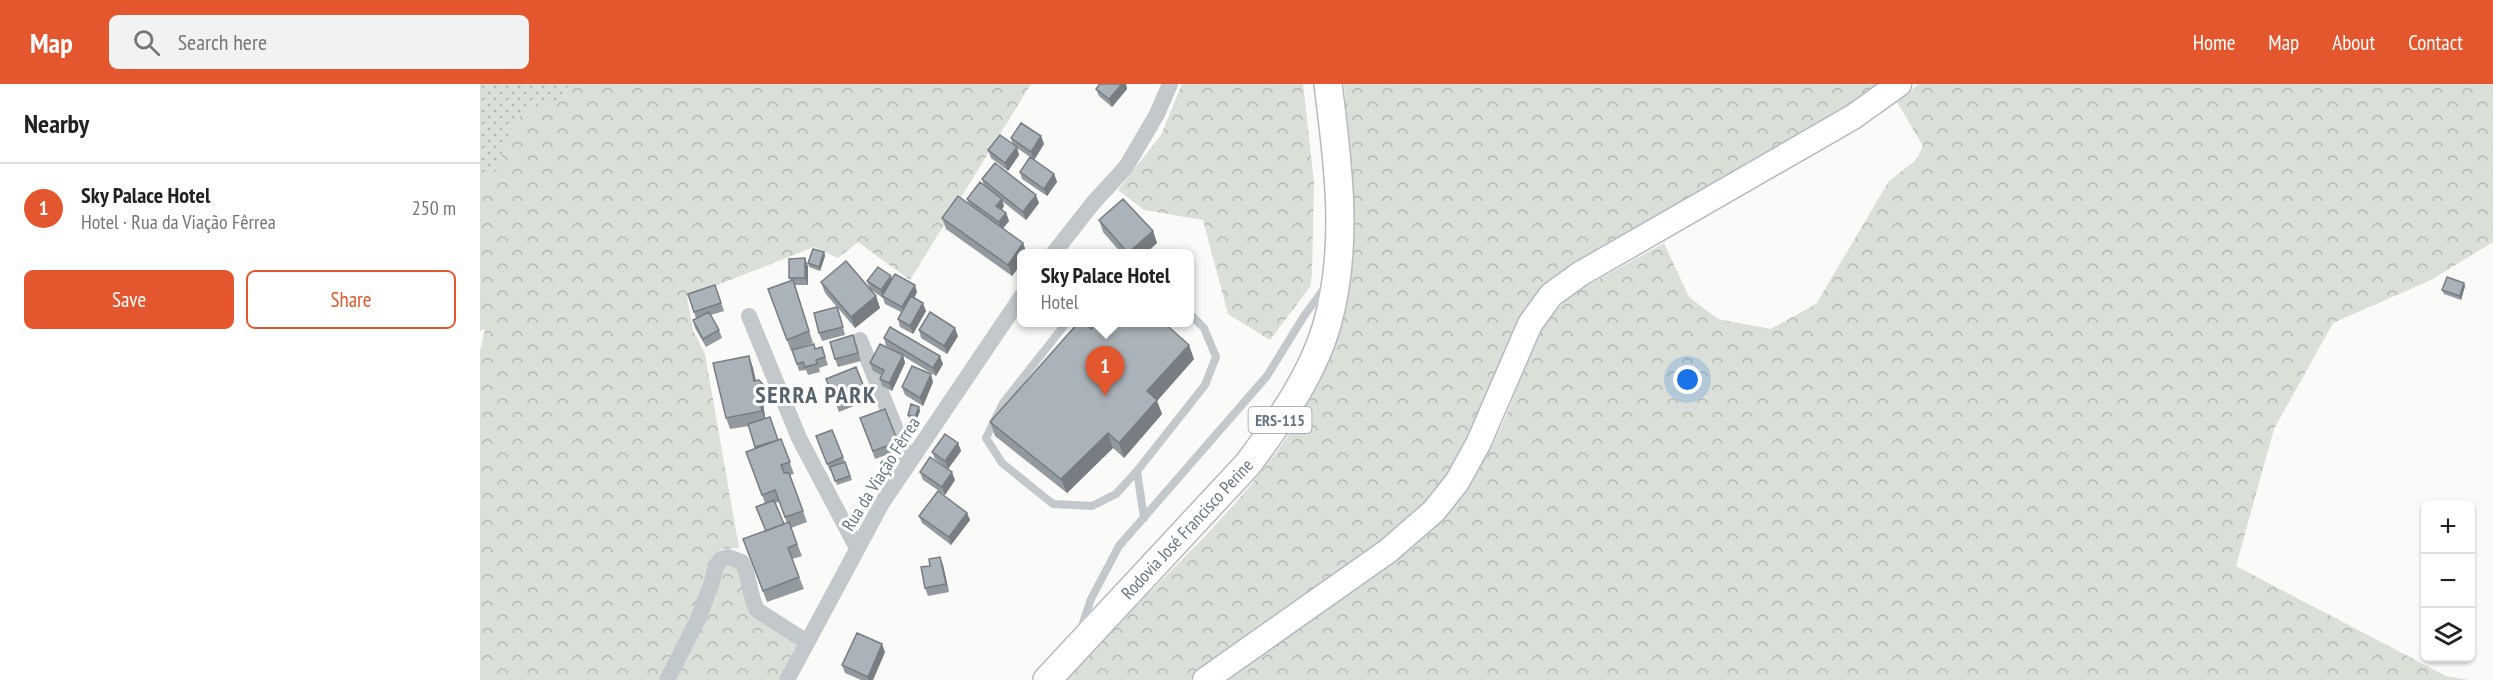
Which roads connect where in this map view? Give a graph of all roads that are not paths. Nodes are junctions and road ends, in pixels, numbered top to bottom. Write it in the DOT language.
graph roads {
  1 [pos="1170,84"];
  2 [pos="1328,84"];
  3 [pos="1899,84"];
  4 [pos="1057,249"];
  5 [pos="1336,272"];
  6 [pos="1017,303"];
  7 [pos="749,316"];
  8 [pos="1194,318"];
  9 [pos="1063,327"];
  10 [pos="860,340"];
  11 [pos="909,462"];
  12 [pos="1137,471"];
  13 [pos="1144,518"];
  14 [pos="857,548"];
  15 [pos="807,642"];
  16 [pos="1075,650"];
  17 [pos="667,680"];
  18 [pos="787,680"];
  19 [pos="1047,680"];
  20 [pos="1205,680"];
  1 -- 4 [label="street"];
  2 -- 5 [label="main road, Rodovia José Francisco Perine / ERS-115"];
  3 -- 20 [label="main road"];
  5 -- 13 [label="lane"];
  5 -- 16 [label="main road, Rodovia José Francisco Perine / ERS-115"];
  6 -- 11 [label="street, Rua da Viação Fêrrea"];
  7 -- 14 [label="street"];
  8 -- 12 [label="lane"];
  9 -- 12 [label="lane"];
  10 -- 11 [label="street"];
  11 -- 14 [label="street, Rua da Viação Fêrrea"];
  12 -- 13 [label="lane"];
  13 -- 16 [label="lane"];
  14 -- 15 [label="street, Rua da Viação Fêrrea"];
  15 -- 17 [label="street"];
  15 -- 18 [label="street, Rua da Viação Fêrrea"];
  16 -- 19 [label="main road, Rodovia José Francisco Perine / ERS-115"];
}
